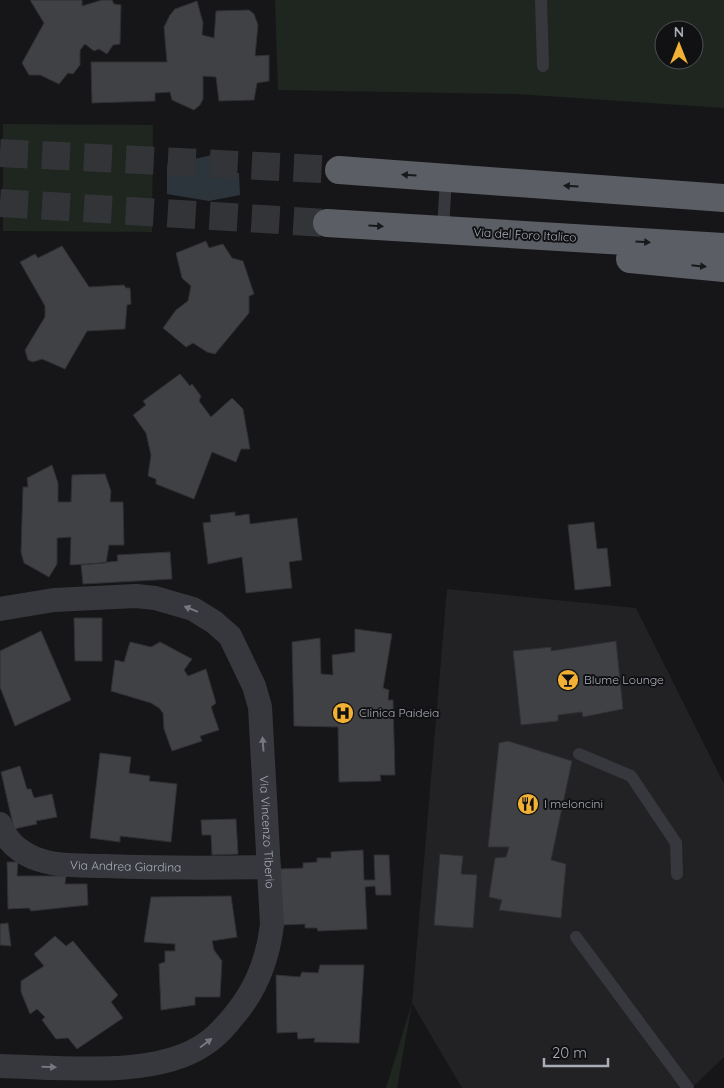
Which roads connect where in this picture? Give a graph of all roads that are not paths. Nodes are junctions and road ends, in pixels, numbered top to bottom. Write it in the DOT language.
graph roads {
  1 [pos="541,0"];
  2 [pos="543,66"];
  3 [pos="339,170"];
  4 [pos="446,177"];
  5 [pos="598,188"];
  6 [pos="724,188"];
  7 [pos="724,198"];
  8 [pos="327,223"];
  9 [pos="443,230"];
  10 [pos="724,247"];
  11 [pos="724,268"];
  12 [pos="0,609"];
  13 [pos="579,754"];
  14 [pos="0,824"];
  15 [pos="269,867"];
  16 [pos="677,874"];
  17 [pos="576,937"];
  18 [pos="0,1066"];
  19 [pos="688,1088"];
  1 -- 2 [label="lane"];
  4 -- 3 [label="highway, one-way"];
  5 -- 4 [label="highway, one-way"];
  4 -- 9 [label="lane"];
  5 -- 6 [label="highway"];
  5 -- 7 [label="highway"];
  8 -- 9 [label="highway, Via del Foro Italico, one-way"];
  9 -- 10 [label="highway, Via del Foro Italico, one-way"];
  9 -- 11 [label="highway, one-way"];
  15 -- 12 [label="street, Via Vincenzo Tiberio, one-way"];
  13 -- 16 [label="lane"];
  14 -- 15 [label="street, Via Andrea Giardina"];
  18 -- 15 [label="street, Via Vincenzo Tiberio, one-way"];
  17 -- 19 [label="lane"];
}
